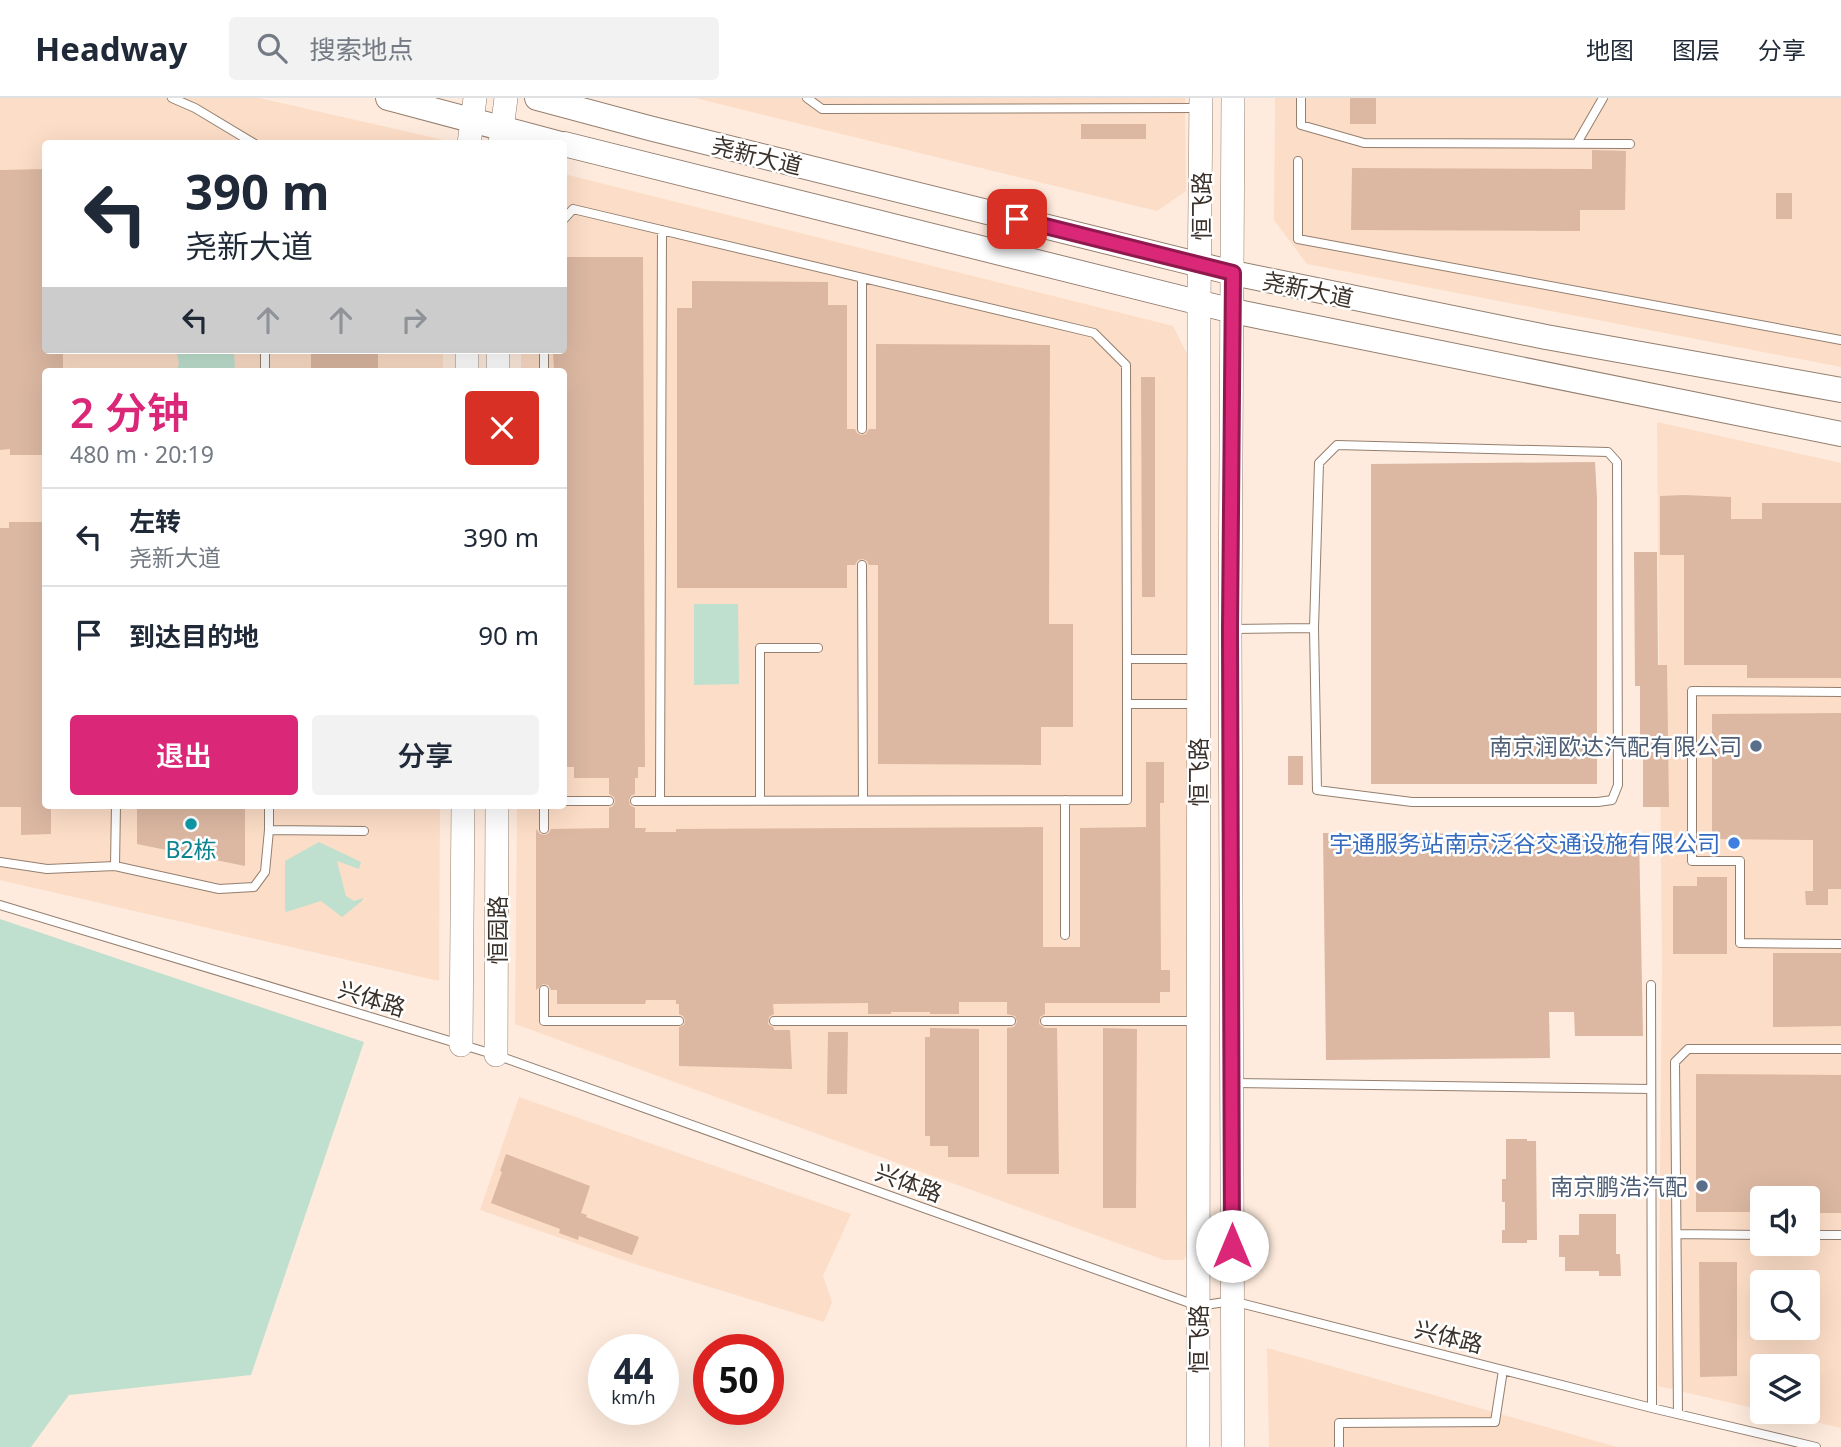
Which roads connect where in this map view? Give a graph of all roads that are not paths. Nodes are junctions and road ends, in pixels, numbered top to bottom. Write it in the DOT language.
graph roads {
  1 [pos="172,98"];
  2 [pos="388,98"];
  3 [pos="506,98"];
  4 [pos="537,98"];
  5 [pos="807,98"];
  6 [pos="1233,98"];
  7 [pos="1301,98"];
  8 [pos="1603,98"];
  9 [pos="1132,103"];
  10 [pos="1201,103"];
  11 [pos="474,108"];
  12 [pos="501,136"];
  13 [pos="248,140"];
  14 [pos="470,140"];
  15 [pos="532,140"];
  16 [pos="1577,144"];
  17 [pos="1630,144"];
  18 [pos="567,145"];
  19 [pos="1298,161"];
  20 [pos="567,216"];
  21 [pos="662,230"];
  22 [pos="1200,265"];
  23 [pos="1233,273"];
  24 [pos="862,278"];
  25 [pos="1199,302"];
  26 [pos="1233,311"];
  27 [pos="1841,340"];
  28 [pos="1841,390"];
  29 [pos="862,429"];
  30 [pos="1841,434"];
  31 [pos="862,565"];
  32 [pos="1314,628"];
  33 [pos="1230,629"];
  34 [pos="818,648"];
  35 [pos="1127,659"];
  36 [pos="1199,659"];
  37 [pos="1841,692"];
  38 [pos="1127,704"];
  39 [pos="1199,704"];
  40 [pos="660,800"];
  41 [pos="760,800"];
  42 [pos="863,800"];
  43 [pos="1065,800"];
  44 [pos="567,801"];
  45 [pos="609,801"];
  46 [pos="635,801"];
  47 [pos="116,809"];
  48 [pos="269,809"];
  49 [pos="463,809"];
  50 [pos="497,809"];
  51 [pos="544,809"];
  52 [pos="544,829"];
  53 [pos="269,830"];
  54 [pos="364,831"];
  55 [pos="0,862"];
  56 [pos="115,866"];
  57 [pos="0,905"];
  58 [pos="1065,935"];
  59 [pos="1841,944"];
  60 [pos="1651,985"];
  61 [pos="544,990"];
  62 [pos="680,1021"];
  63 [pos="774,1021"];
  64 [pos="1010,1021"];
  65 [pos="1045,1021"];
  66 [pos="1198,1021"];
  67 [pos="461,1045"];
  68 [pos="1841,1049"];
  69 [pos="496,1055"];
  70 [pos="1232,1083"];
  71 [pos="1651,1089"];
  72 [pos="1677,1234"];
  73 [pos="1750,1235"];
  74 [pos="1820,1235"];
  75 [pos="1841,1235"];
  76 [pos="1232,1301"];
  77 [pos="1198,1306"];
  78 [pos="1503,1370"];
  79 [pos="1652,1408"];
  80 [pos="1678,1414"];
  81 [pos="1198,1447"];
  82 [pos="1233,1447"];
  83 [pos="1339,1447"];
  84 [pos="1816,1447"];
  1 -- 13 [label="lane"];
  2 -- 11 [label="main road, 尧新大道"];
  3 -- 12 [label="main road"];
  4 -- 22 [label="main road, 尧新大道"];
  5 -- 9 [label="lane"];
  6 -- 23 [label="main road, 恒飞路"];
  7 -- 16 [label="lane"];
  8 -- 16 [label="lane"];
  9 -- 10 [label="lane"];
  10 -- 22 [label="main road, 恒飞路"];
  11 -- 12 [label="main road, 尧新大道"];
  11 -- 14 [label="main road"];
  12 -- 15 [label="main road, 尧新大道"];
  16 -- 17 [label="lane"];
  18 -- 25 [label="main road, 尧新大道"];
  19 -- 27 [label="lane"];
  20 -- 21 [label="lane"];
  21 -- 24 [label="lane"];
  21 -- 40 [label="lane"];
  22 -- 23 [label="main road, 尧新大道"];
  22 -- 25 [label="main road, 恒飞路"];
  23 -- 26 [label="main road, 恒飞路"];
  23 -- 28 [label="main road, 尧新大道"];
  24 -- 29 [label="lane"];
  24 -- 35 [label="lane"];
  25 -- 26 [label="main road, 尧新大道"];
  25 -- 36 [label="main road, 恒飞路"];
  26 -- 30 [label="main road, 尧新大道"];
  26 -- 33 [label="main road, 恒飞路"];
  31 -- 42 [label="lane"];
  32 -- 32 [label="lane"];
  32 -- 33 [label="lane"];
  33 -- 70 [label="main road, 恒飞路"];
  34 -- 41 [label="lane"];
  35 -- 36 [label="lane"];
  35 -- 38 [label="lane"];
  36 -- 39 [label="main road, 恒飞路"];
  37 -- 59 [label="lane"];
  38 -- 39 [label="lane"];
  38 -- 43 [label="lane"];
  39 -- 66 [label="main road, 恒飞路"];
  40 -- 41 [label="lane"];
  40 -- 46 [label="lane"];
  41 -- 42 [label="lane"];
  42 -- 43 [label="lane"];
  43 -- 58 [label="lane"];
  44 -- 45 [label="lane"];
  47 -- 56 [label="lane"];
  48 -- 53 [label="lane"];
  49 -- 67 [label="main road, 恒园路"];
  50 -- 69 [label="main road, 恒园路"];
  51 -- 52 [label="lane"];
  53 -- 54 [label="lane"];
  53 -- 56 [label="lane"];
  55 -- 56 [label="lane"];
  57 -- 67 [label="lane, 兴体路"];
  60 -- 71 [label="lane"];
  61 -- 62 [label="lane"];
  63 -- 64 [label="lane"];
  65 -- 66 [label="lane"];
  66 -- 77 [label="main road, 恒飞路"];
  67 -- 69 [label="lane, 兴体路"];
  68 -- 72 [label="lane"];
  69 -- 77 [label="lane, 兴体路"];
  70 -- 71 [label="lane"];
  70 -- 76 [label="main road, 恒飞路"];
  71 -- 79 [label="lane"];
  72 -- 73 [label="lane"];
  72 -- 80 [label="lane"];
  74 -- 75 [label="lane"];
  76 -- 77 [label="lane, 兴体路"];
  76 -- 78 [label="lane, 兴体路"];
  76 -- 82 [label="main road, 恒飞路"];
  77 -- 81 [label="main road, 恒飞路"];
  78 -- 79 [label="lane, 兴体路"];
  78 -- 83 [label="lane"];
  79 -- 80 [label="lane, 兴体路"];
  80 -- 84 [label="lane, 兴体路"];
}
